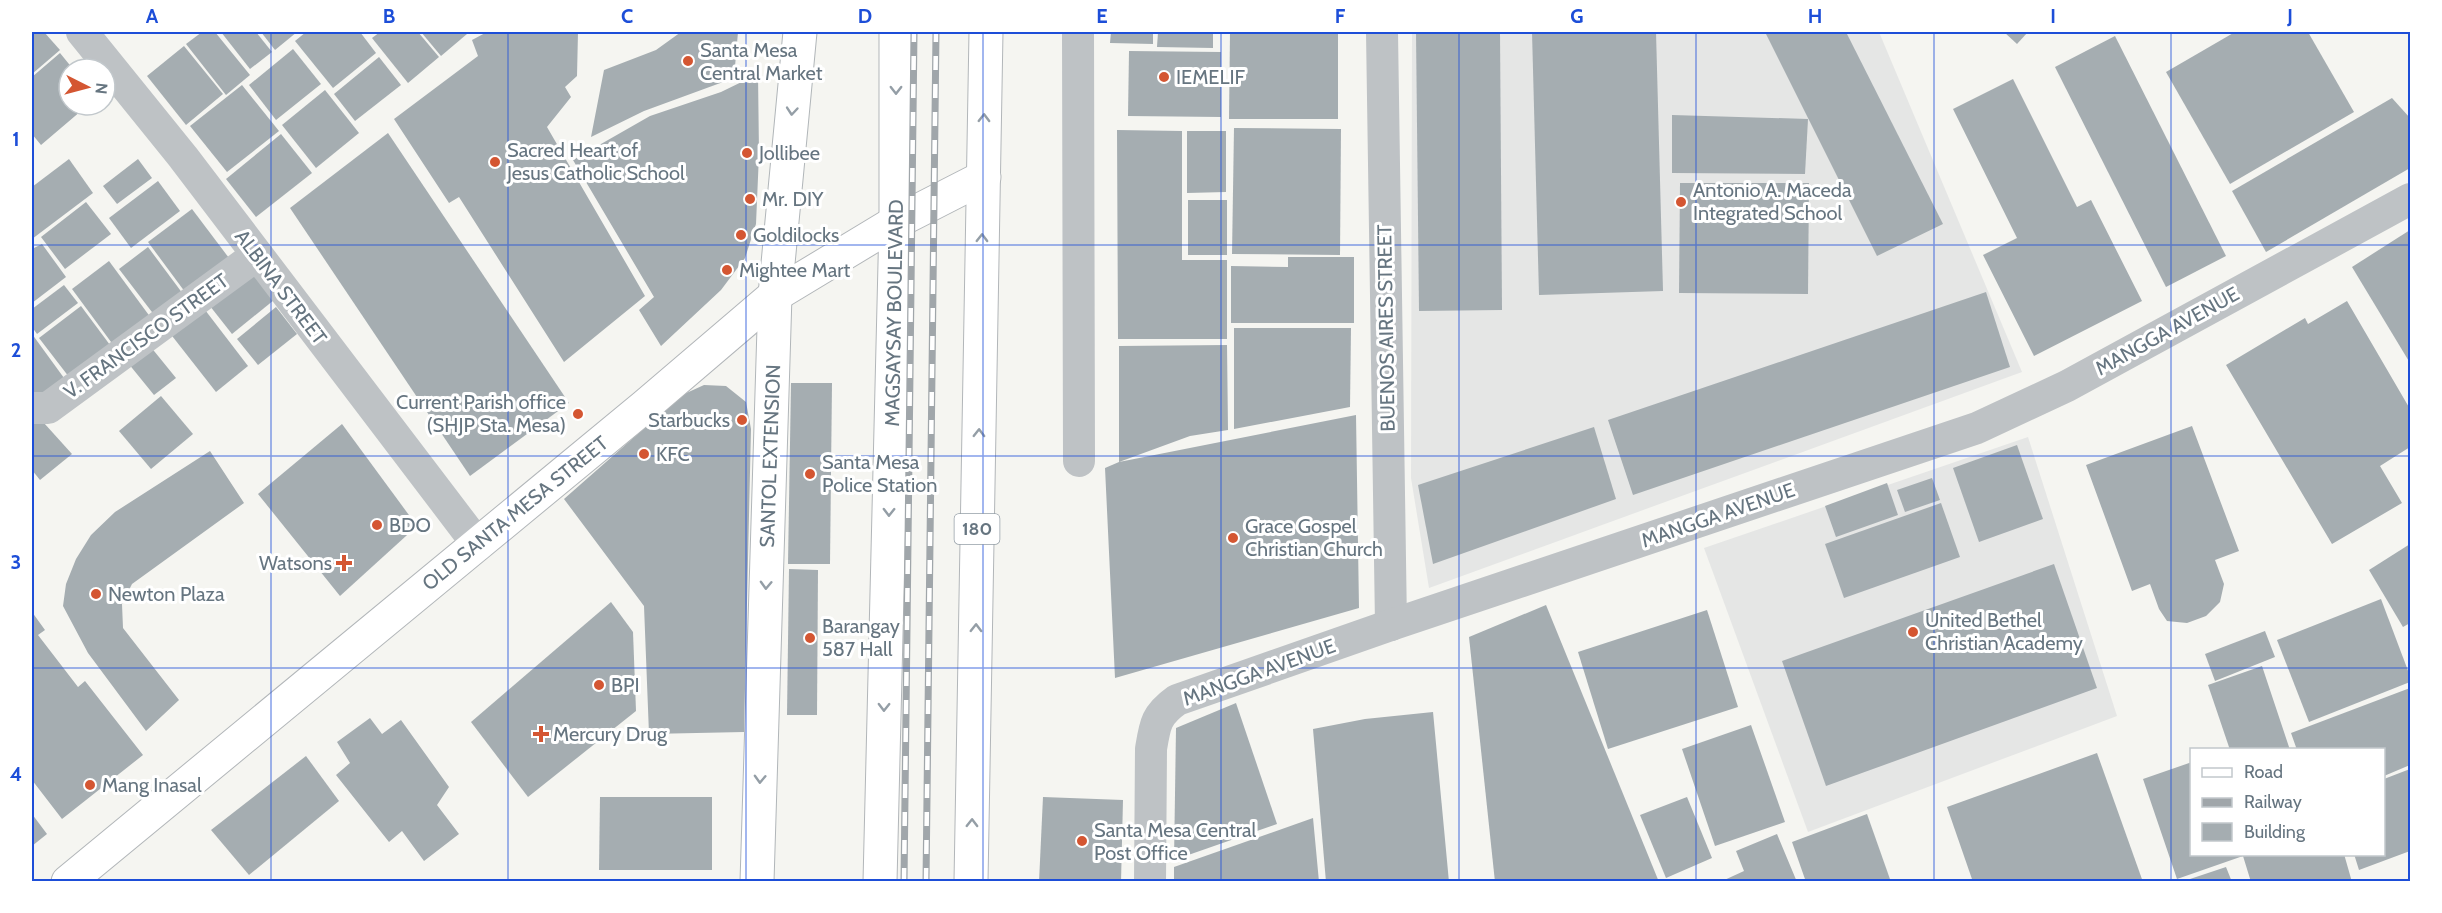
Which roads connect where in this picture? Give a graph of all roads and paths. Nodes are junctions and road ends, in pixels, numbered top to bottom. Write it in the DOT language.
graph roads {
  1 [pos="82,32"];
  2 [pos="800,32"];
  3 [pos="896,32"];
  4 [pos="986,32"];
  5 [pos="1078,32"];
  6 [pos="1382,32"];
  7 [pos="984,177"];
  8 [pos="2410,199"];
  9 [pos="896,222"];
  10 [pos="257,255"];
  11 [pos="775,295"];
  12 [pos="32,408"];
  13 [pos="1079,461"];
  14 [pos="478,545"];
  15 [pos="1391,625"];
  16 [pos="68,882"];
  17 [pos="757,882"];
  18 [pos="880,882"];
  19 [pos="971,882"];
  20 [pos="1150,882"];
  1 -- 10 [label="street, ALBINA STREET"];
  2 -- 11 [label="main road, SANTOL EXTENSION, one-way"];
  3 -- 9 [label="main road, MAGSAYSAY BOULEVARD, one-way"];
  7 -- 4 [label="main road, 180, one-way"];
  5 -- 13 [label="street"];
  6 -- 15 [label="street, BUENOS AIRES STREET"];
  7 -- 9 [label="main road, OLD SANTA MESA STREET"];
  19 -- 7 [label="main road, 180, one-way"];
  8 -- 15 [label="street, MANGGA AVENUE"];
  9 -- 11 [label="main road, OLD SANTA MESA STREET"];
  9 -- 18 [label="main road, MAGSAYSAY BOULEVARD, one-way"];
  10 -- 12 [label="street, V. FRANCISCO STREET"];
  10 -- 14 [label="street, ALBINA STREET"];
  11 -- 14 [label="main road, OLD SANTA MESA STREET"];
  11 -- 17 [label="main road, SANTOL EXTENSION, one-way"];
  14 -- 16 [label="main road, OLD SANTA MESA STREET"];
  15 -- 20 [label="street, MANGGA AVENUE"];
}
